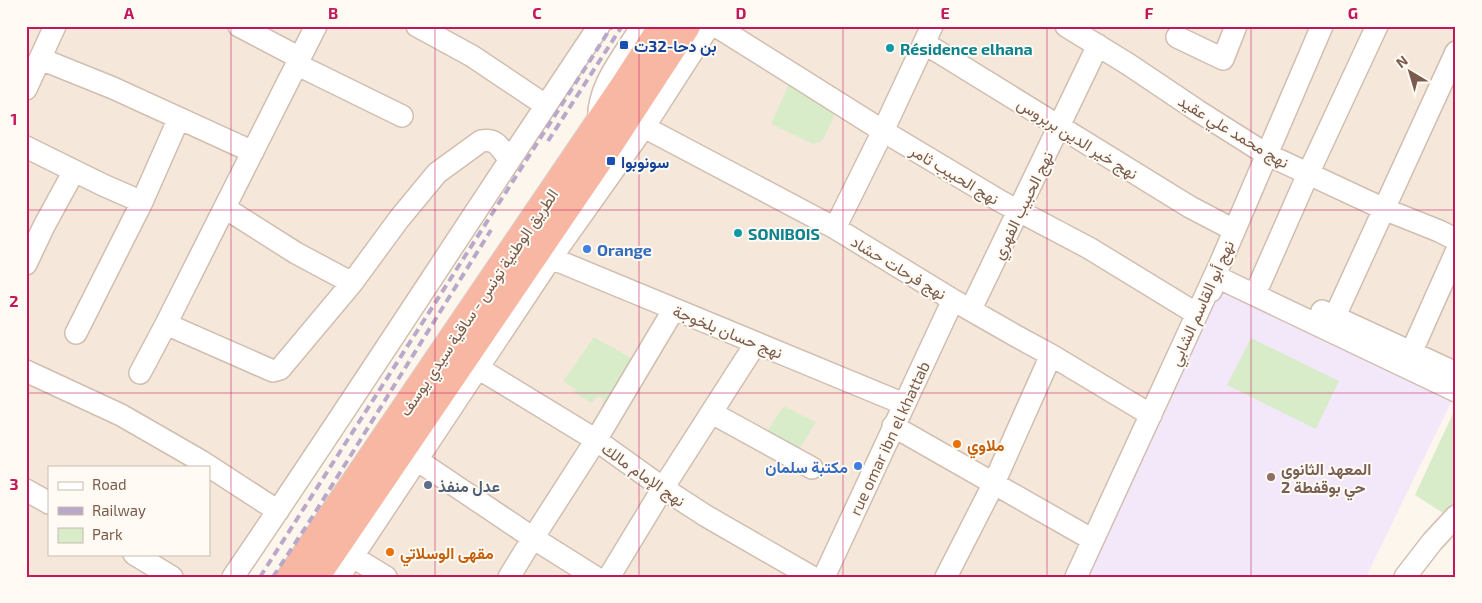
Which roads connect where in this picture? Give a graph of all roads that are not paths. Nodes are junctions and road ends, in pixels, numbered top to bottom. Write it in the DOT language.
graph roads {
  1 [pos="55,26"];
  2 [pos="239,26"];
  3 [pos="316,26"];
  4 [pos="417,26"];
  5 [pos="599,26"];
  6 [pos="642,26"];
  7 [pos="663,26"];
  8 [pos="686,26"];
  9 [pos="708,26"];
  10 [pos="716,26"];
  11 [pos="1066,26"];
  12 [pos="1236,26"];
  13 [pos="1322,26"];
  14 [pos="1377,26"];
  15 [pos="928,34"];
  16 [pos="1178,37"];
  17 [pos="1098,45"];
  18 [pos="1456,52"];
  19 [pos="41,59"];
  20 [pos="298,61"];
  21 [pos="26,89"];
  22 [pos="633,90"];
  23 [pos="545,106"];
  24 [pos="402,116"];
  25 [pos="179,118"];
  26 [pos="598,124"];
  27 [pos="1060,126"];
  28 [pos="644,127"];
  29 [pos="883,131"];
  30 [pos="26,147"];
  31 [pos="253,152"];
  32 [pos="1266,154"];
  33 [pos="509,159"];
  34 [pos="74,171"];
  35 [pos="1308,174"];
  36 [pos="142,202"];
  37 [pos="225,208"];
  38 [pos="1384,209"];
  39 [pos="1019,212"];
  40 [pos="836,228"];
  41 [pos="1234,230"];
  42 [pos="1447,236"];
  43 [pos="1456,252"];
  44 [pos="551,258"];
  45 [pos="26,264"];
  46 [pos="1220,264"];
  47 [pos="352,283"];
  48 [pos="1260,284"];
  49 [pos="962,304"];
  50 [pos="674,309"];
  51 [pos="1197,314"];
  52 [pos="1335,316"];
  53 [pos="166,324"];
  54 [pos="76,333"];
  55 [pos="756,343"];
  56 [pos="1411,352"];
  57 [pos="1051,355"];
  58 [pos="478,368"];
  59 [pos="26,372"];
  60 [pos="1456,372"];
  61 [pos="140,373"];
  62 [pos="1456,391"];
  63 [pos="904,404"];
  64 [pos="712,413"];
  65 [pos="1151,415"];
  66 [pos="893,426"];
  67 [pos="596,440"];
  68 [pos="417,460"];
  69 [pos="209,466"];
  70 [pos="210,467"];
  71 [pos="812,468"];
  72 [pos="994,483"];
  73 [pos="663,488"];
  74 [pos="26,490"];
  75 [pos="48,502"];
  76 [pos="278,511"];
  77 [pos="1456,516"];
  78 [pos="533,538"];
  79 [pos="1093,540"];
  80 [pos="137,556"];
  81 [pos="354,557"];
  82 [pos="172,577"];
  83 [pos="233,577"];
  84 [pos="291,577"];
  85 [pos="315,577"];
  86 [pos="339,577"];
  87 [pos="386,577"];
  88 [pos="509,577"];
  89 [pos="595,577"];
  90 [pos="609,577"];
  91 [pos="812,577"];
  92 [pos="824,577"];
  93 [pos="946,577"];
  94 [pos="1076,577"];
  95 [pos="1083,577"];
  96 [pos="1405,577"];
  1 -- 19 [label="street"];
  2 -- 20 [label="street"];
  3 -- 20 [label="street"];
  4 -- 23 [label="street"];
  5 -- 23 [label="street"];
  6 -- 26 [label="street"];
  7 -- 22 [label="highway, الطريق الوطنية تونس - ساقية سيدي يوسف"];
  8 -- 22 [label="highway, الطريق الوطنية تونس - ساقية سيدي يوسف"];
  9 -- 28 [label="street"];
  10 -- 29 [label="street, نهج الحبيب ثامر"];
  11 -- 17 [label="street, نهج محمد علي عقيد"];
  12 -- 16 [label="street"];
  13 -- 32 [label="street, نهج أبو القاسم الشابي"];
  14 -- 35 [label="street"];
  15 -- 27 [label="street, نهج خير الدين بربروس"];
  15 -- 29 [label="street"];
  17 -- 27 [label="street, نهج الحبيب الفهري"];
  17 -- 32 [label="street, نهج محمد علي عقيد"];
  18 -- 38 [label="street"];
  19 -- 21 [label="street"];
  19 -- 25 [label="street"];
  20 -- 24 [label="street"];
  20 -- 31 [label="street"];
  22 -- 26 [label="highway, الطريق الوطنية تونس - ساقية سيدي يوسف"];
  22 -- 85 [label="highway, الطريق الوطنية تونس - ساقية سيدي يوسف"];
  23 -- 33 [label="street"];
  25 -- 31 [label="street"];
  25 -- 36 [label="street"];
  26 -- 84 [label="highway, الطريق الوطنية تونس - ساقية سيدي يوسف"];
  27 -- 39 [label="street, نهج الحبيب الفهري"];
  27 -- 41 [label="street, نهج خير الدين بربروس"];
  28 -- 40 [label="street, نهج فرحات حشاد"];
  28 -- 44 [label="street"];
  29 -- 39 [label="street, نهج الحبيب ثامر"];
  29 -- 40 [label="street"];
  30 -- 34 [label="street"];
  31 -- 37 [label="street"];
  32 -- 35 [label="street, نهج محمد علي عقيد"];
  32 -- 41 [label="street, نهج أبو القاسم الشابي"];
  33 -- 47 [label="street"];
  33 -- 76 [label="street"];
  34 -- 36 [label="street"];
  34 -- 45 [label="street"];
  35 -- 38 [label="street, نهج محمد علي عقيد"];
  35 -- 48 [label="street"];
  36 -- 54 [label="street"];
  37 -- 47 [label="street"];
  37 -- 53 [label="street"];
  38 -- 42 [label="street, نهج محمد علي عقيد"];
  38 -- 52 [label="street"];
  39 -- 49 [label="street, نهج الحبيب الفهري"];
  39 -- 51 [label="street, نهج الحبيب ثامر"];
  40 -- 49 [label="street, نهج فرحات حشاد"];
  41 -- 46 [label="street, نهج أبو القاسم الشابي"];
  43 -- 56 [label="street"];
  44 -- 50 [label="street, نهج حسان بلخوجة"];
  44 -- 58 [label="street"];
  46 -- 48 [label="street"];
  46 -- 51 [label="street, نهج أبو القاسم الشابي"];
  47 -- 53 [label="street"];
  48 -- 52 [label="street"];
  49 -- 57 [label="street, نهج فرحات حشاد"];
  49 -- 63 [label="street, rue omar ibn el khattab"];
  50 -- 55 [label="street, نهج حسان بلخوجة"];
  50 -- 67 [label="street"];
  51 -- 65 [label="street, نهج أبو القاسم الشابي"];
  52 -- 56 [label="street"];
  53 -- 61 [label="street"];
  55 -- 63 [label="street, نهج حسان بلخوجة"];
  55 -- 64 [label="street"];
  56 -- 60 [label="street"];
  57 -- 65 [label="street, نهج فرحات حشاد"];
  57 -- 72 [label="street"];
  58 -- 67 [label="street, نهج الإمام مالك"];
  58 -- 68 [label="street"];
  59 -- 69 [label="street"];
  62 -- 95 [label="street"];
  63 -- 66 [label="street, rue omar ibn el khattab"];
  64 -- 71 [label="street"];
  64 -- 73 [label="street"];
  65 -- 79 [label="street, نهج أبو القاسم الشابي"];
  66 -- 72 [label="street"];
  66 -- 92 [label="street, rue omar ibn el khattab"];
  67 -- 73 [label="street, نهج الإمام مالك"];
  67 -- 78 [label="street"];
  68 -- 78 [label="street"];
  68 -- 81 [label="street"];
  70 -- 76 [label="street"];
  72 -- 79 [label="street"];
  72 -- 93 [label="street"];
  73 -- 90 [label="street"];
  73 -- 91 [label="street, نهج الإمام مالك"];
  74 -- 75 [label="street"];
  76 -- 83 [label="street"];
  77 -- 96 [label="street"];
  78 -- 88 [label="street"];
  78 -- 89 [label="street"];
  79 -- 94 [label="street, نهج أبو القاسم الشابي"];
  80 -- 82 [label="street"];
  81 -- 86 [label="street"];
  81 -- 87 [label="street"];
}
